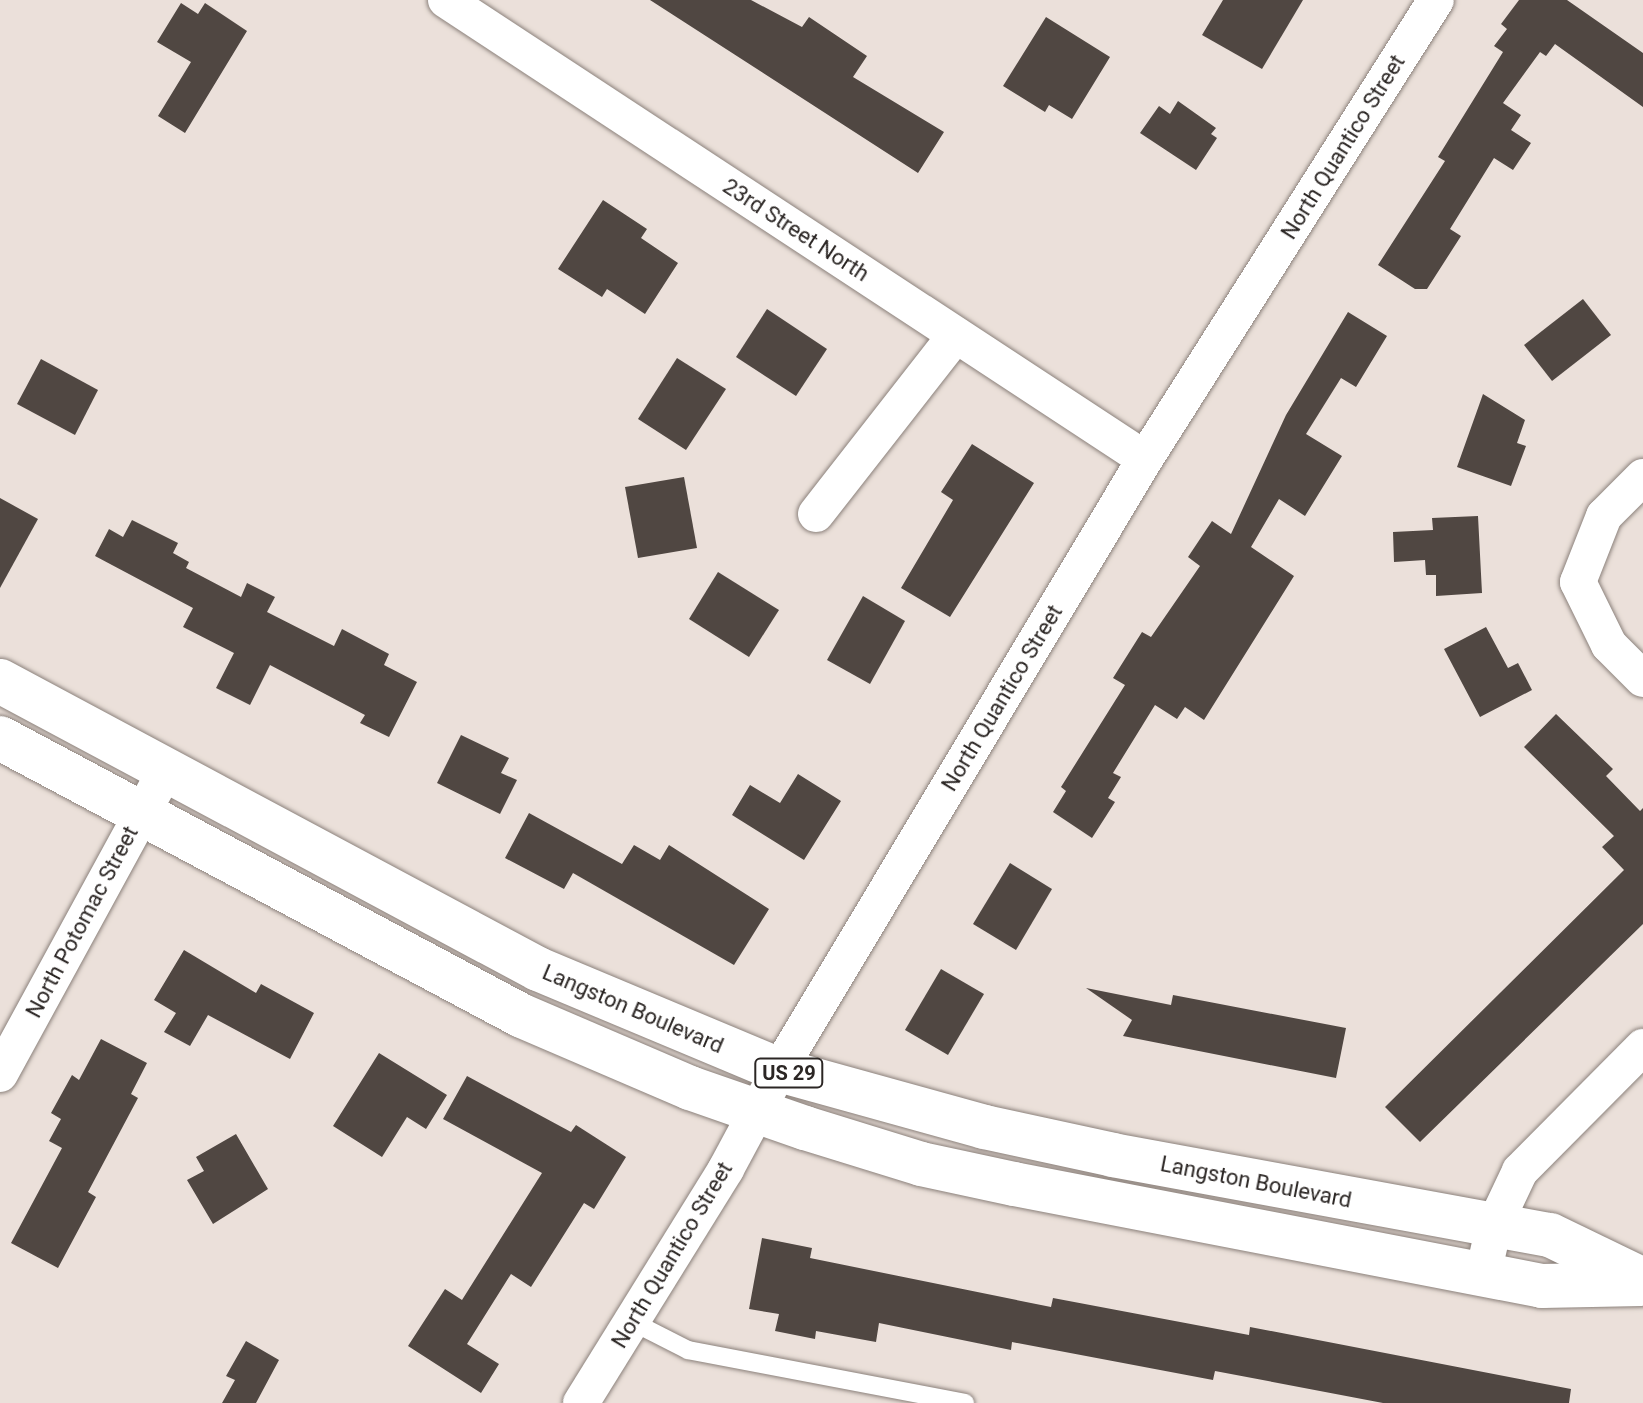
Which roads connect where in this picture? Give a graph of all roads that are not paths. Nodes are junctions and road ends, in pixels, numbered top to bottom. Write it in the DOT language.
graph roads {
  1 [pos="446,0"];
  2 [pos="1436,0"];
  3 [pos="956,335"];
  4 [pos="1145,459"];
  5 [pos="1643,477"];
  6 [pos="816,514"];
  7 [pos="1643,679"];
  8 [pos="0,681"];
  9 [pos="0,738"];
  10 [pos="165,771"];
  11 [pos="141,814"];
  12 [pos="1643,1047"];
  13 [pos="779,1070"];
  14 [pos="0,1074"];
  15 [pos="756,1111"];
  16 [pos="1494,1226"];
  17 [pos="1483,1274"];
  18 [pos="1643,1282"];
  19 [pos="633,1322"];
  20 [pos="581,1403"];
  21 [pos="965,1403"];
  1 -- 3 [label="street, 23rd Street North"];
  2 -- 4 [label="street, North Quantico Street"];
  3 -- 4 [label="street, 23rd Street North"];
  3 -- 6 [label="street"];
  4 -- 13 [label="street, North Quantico Street"];
  5 -- 7 [label="street"];
  8 -- 10 [label="main road, Langston Boulevard / US 29"];
  9 -- 11 [label="main road, Langston Boulevard / US 29"];
  10 -- 11 [label="street, North Potomac Street"];
  10 -- 13 [label="main road, Langston Boulevard / US 29"];
  11 -- 14 [label="street, North Potomac Street"];
  11 -- 15 [label="main road, Langston Boulevard / US 29"];
  12 -- 16 [label="street"];
  13 -- 15 [label="street, North Quantico Street"];
  13 -- 16 [label="main road, Langston Boulevard / US 29"];
  15 -- 17 [label="main road, Langston Boulevard / US 29"];
  15 -- 19 [label="street, North Quantico Street"];
  16 -- 17 [label="street"];
  16 -- 18 [label="main road, Langston Boulevard / US 29"];
  17 -- 18 [label="main road, Langston Boulevard / US 29"];
  19 -- 20 [label="street, North Quantico Street"];
  19 -- 21 [label="lane"];
}
